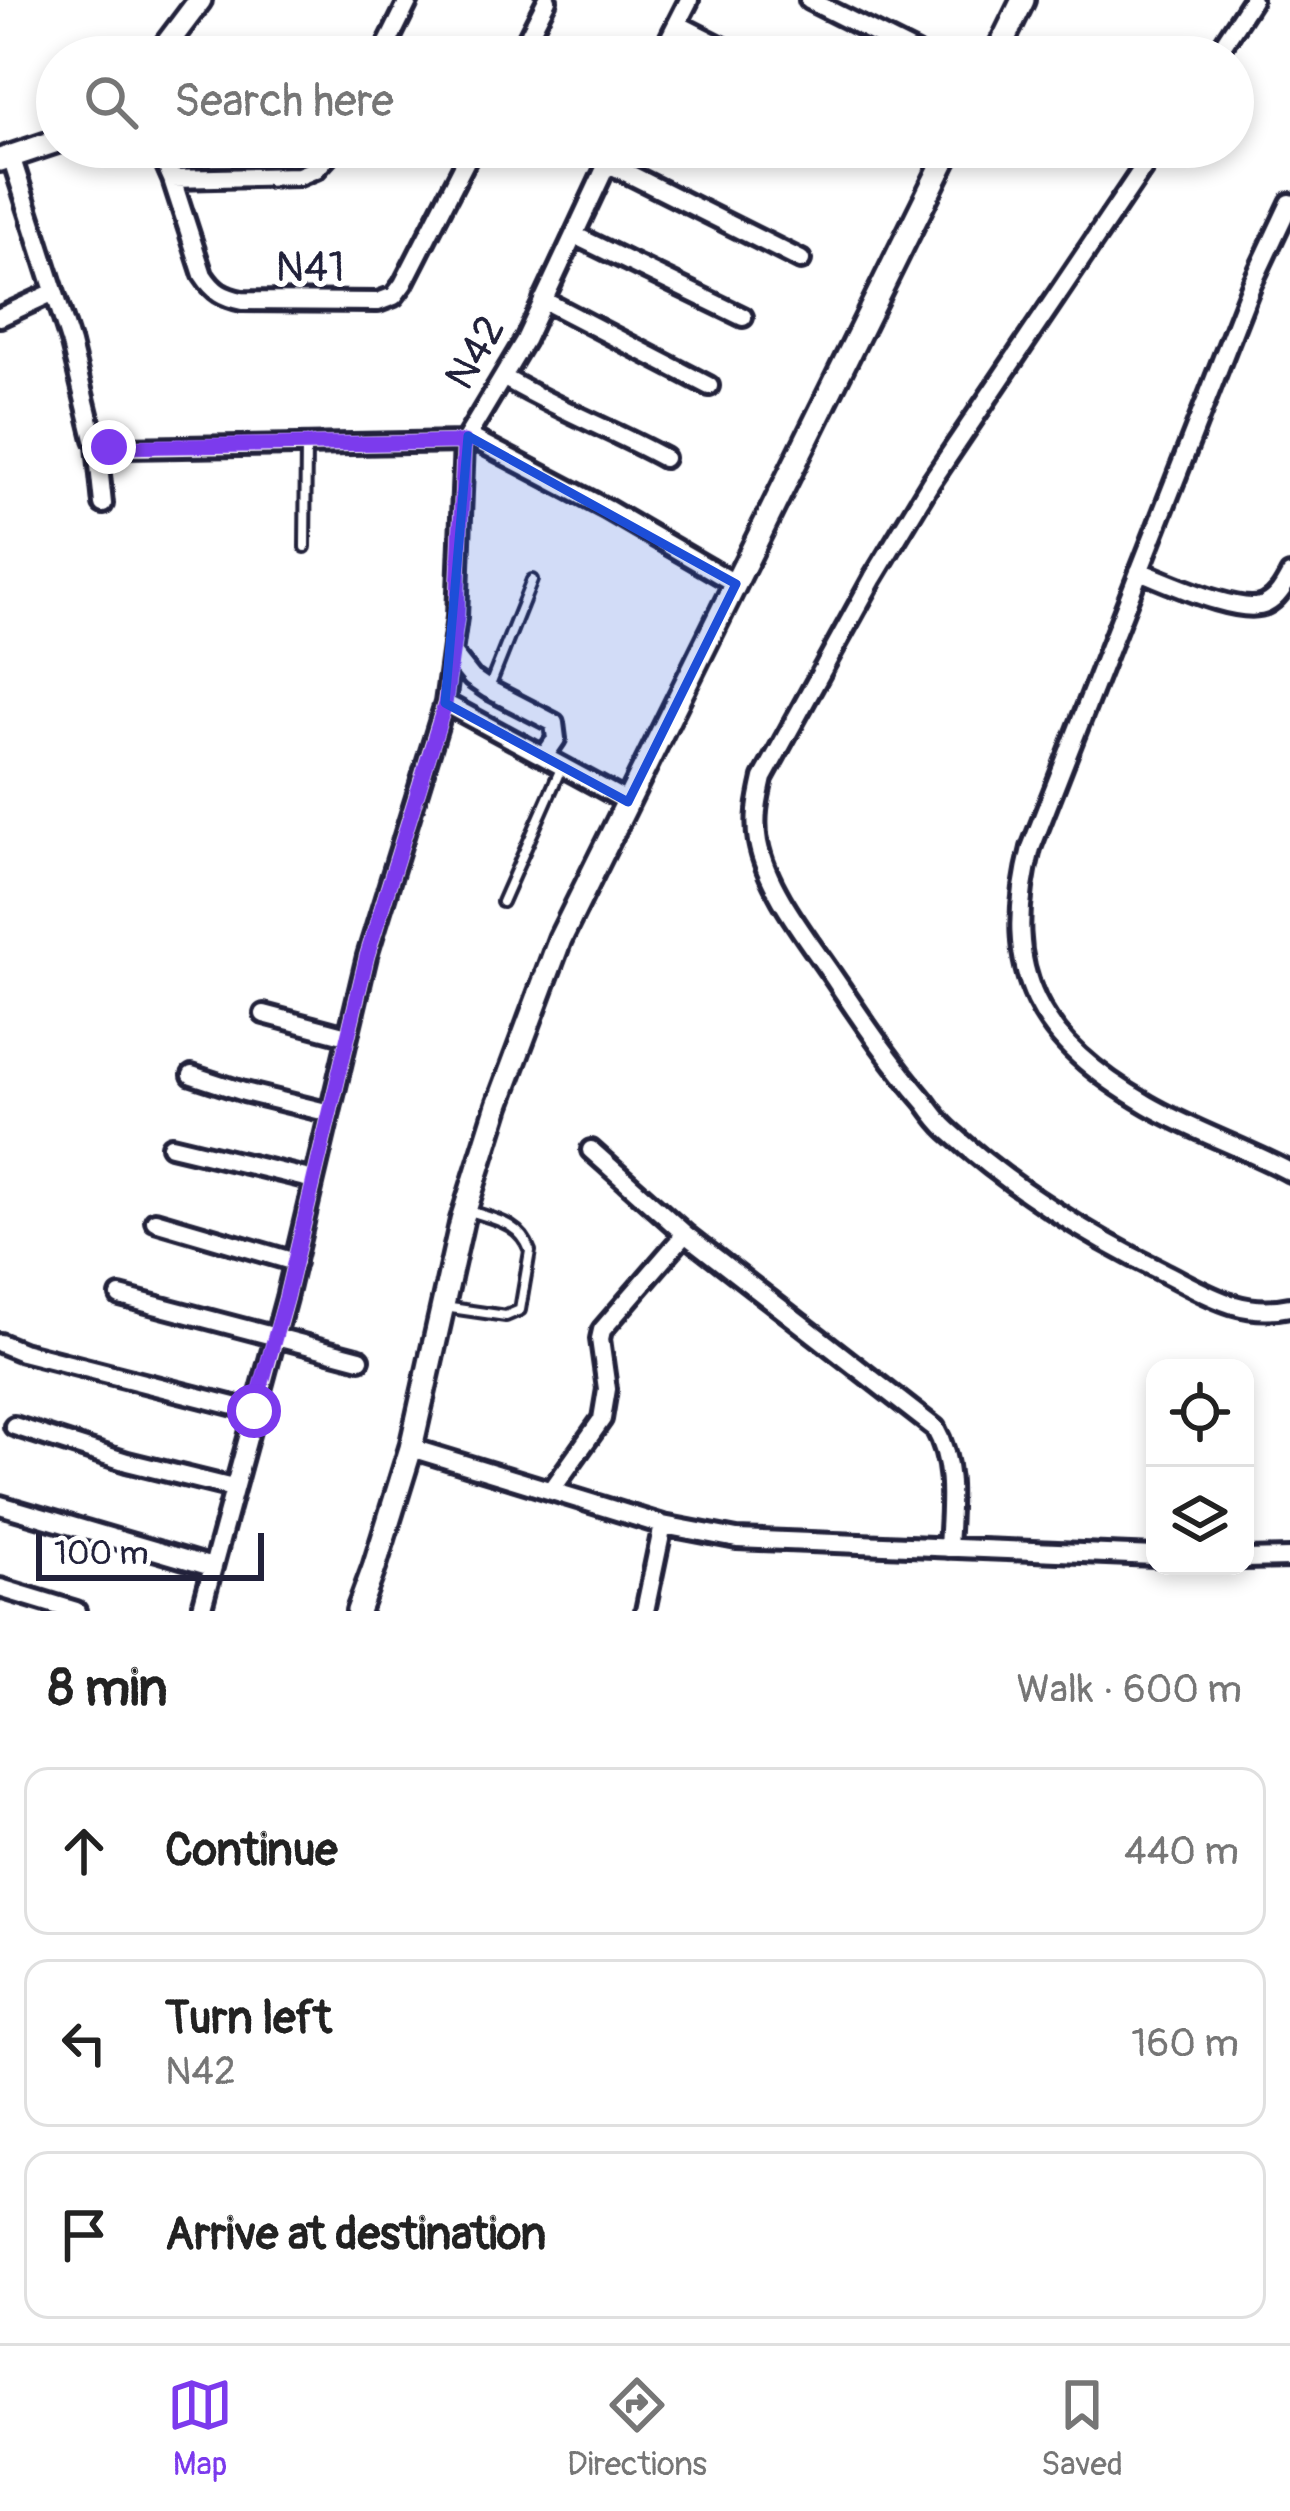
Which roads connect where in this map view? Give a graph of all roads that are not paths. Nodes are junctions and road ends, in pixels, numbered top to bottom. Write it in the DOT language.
graph roads {
  1 [pos="200,0"];
  2 [pos="409,0"];
  3 [pos="547,0"];
  4 [pos="689,0"];
  5 [pos="809,0"];
  6 [pos="1023,0"];
  7 [pos="1252,0"];
  8 [pos="677,24"];
  9 [pos="173,36"];
  10 [pos="391,36"];
  11 [pos="529,36"];
  12 [pos="671,36"];
  13 [pos="701,36"];
  14 [pos="881,36"];
  15 [pos="1005,36"];
  16 [pos="1229,36"];
  17 [pos="36,148"];
  18 [pos="6,158"];
  19 [pos="167,168"];
  20 [pos="317,168"];
  21 [pos="461,168"];
  22 [pos="605,168"];
  23 [pos="635,168"];
  24 [pos="942,168"];
  25 [pos="1142,168"];
  26 [pos="172,179"];
  27 [pos="1290,203"];
  28 [pos="574,235"];
  29 [pos="801,260"];
  30 [pos="54,292"];
  31 [pos="544,300"];
  32 [pos="0,317"];
  33 [pos="743,317"];
  34 [pos="502,377"];
  35 [pos="709,386"];
  36 [pos="466,439"];
  37 [pos="306,445"];
  38 [pos="97,446"];
  39 [pos="664,458"];
  40 [pos="103,504"];
  41 [pos="305,547"];
  42 [pos="1139,571"];
  43 [pos="1290,575"];
  44 [pos="532,580"];
  45 [pos="736,584"];
  46 [pos="452,653"];
  47 [pos="488,689"];
  48 [pos="445,704"];
  49 [pos="545,755"];
  50 [pos="562,765"];
  51 [pos="628,802"];
  52 [pos="502,902"];
  53 [pos="264,1014"];
  54 [pos="347,1036"];
  55 [pos="192,1075"];
  56 [pos="330,1113"];
  57 [pos="171,1147"];
  58 [pos="591,1150"];
  59 [pos="1290,1172"];
  60 [pos="314,1180"];
  61 [pos="465,1210"];
  62 [pos="155,1221"];
  63 [pos="685,1234"];
  64 [pos="295,1262"];
  65 [pos="121,1296"];
  66 [pos="441,1306"];
  67 [pos="1290,1307"];
  68 [pos="275,1336"];
  69 [pos="0,1343"];
  70 [pos="360,1359"];
  71 [pos="254,1411"];
  72 [pos="14,1426"];
  73 [pos="411,1448"];
  74 [pos="233,1488"];
  75 [pos="551,1492"];
  76 [pos="0,1505"];
  77 [pos="663,1525"];
  78 [pos="948,1548"];
  79 [pos="1146,1556"];
  80 [pos="1290,1558"];
  81 [pos="1254,1559"];
  82 [pos="212,1567"];
  83 [pos="0,1588"];
  84 [pos="76,1611"];
  85 [pos="201,1611"];
  86 [pos="358,1611"];
  87 [pos="645,1611"];
  1 -- 9 [label="street"];
  2 -- 10 [label="street"];
  3 -- 11 [label="street"];
  4 -- 8 [label="street"];
  5 -- 14 [label="street"];
  6 -- 15 [label="street"];
  7 -- 16 [label="street"];
  8 -- 12 [label="street"];
  8 -- 13 [label="street"];
  17 -- 18 [label="street"];
  18 -- 30 [label="street"];
  19 -- 26 [label="street, N41"];
  20 -- 26 [label="street"];
  21 -- 26 [label="street, N41"];
  22 -- 28 [label="street, N42"];
  23 -- 29 [label="street"];
  24 -- 45 [label="street"];
  25 -- 67 [label="street"];
  27 -- 42 [label="street"];
  28 -- 31 [label="street, N42"];
  28 -- 33 [label="street"];
  30 -- 32 [label="street"];
  30 -- 38 [label="street"];
  31 -- 34 [label="street, N42"];
  31 -- 35 [label="street"];
  34 -- 36 [label="street, N42"];
  34 -- 39 [label="street"];
  36 -- 37 [label="street, N42"];
  36 -- 45 [label="street"];
  36 -- 46 [label="street"];
  37 -- 38 [label="street, N42"];
  37 -- 41 [label="lane"];
  38 -- 40 [label="street"];
  42 -- 43 [label="street"];
  42 -- 59 [label="street"];
  44 -- 47 [label="lane"];
  45 -- 51 [label="street"];
  46 -- 47 [label="street"];
  46 -- 48 [label="street"];
  47 -- 49 [label="street"];
  48 -- 49 [label="street"];
  48 -- 54 [label="street"];
  49 -- 50 [label="street"];
  50 -- 51 [label="street"];
  50 -- 52 [label="lane"];
  51 -- 61 [label="street"];
  53 -- 54 [label="street"];
  54 -- 56 [label="street"];
  55 -- 56 [label="street"];
  56 -- 60 [label="street"];
  57 -- 60 [label="street"];
  58 -- 63 [label="street"];
  60 -- 64 [label="street"];
  61 -- 66 [label="street"];
  61 -- 66 [label="lane"];
  62 -- 64 [label="street"];
  63 -- 75 [label="street"];
  63 -- 78 [label="street"];
  64 -- 68 [label="street"];
  65 -- 68 [label="street"];
  66 -- 73 [label="street"];
  68 -- 70 [label="street"];
  68 -- 71 [label="street"];
  69 -- 71 [label="street"];
  71 -- 74 [label="street"];
  72 -- 74 [label="street"];
  73 -- 75 [label="street"];
  73 -- 86 [label="street"];
  74 -- 82 [label="street"];
  75 -- 77 [label="street"];
  76 -- 82 [label="street"];
  77 -- 78 [label="street"];
  77 -- 87 [label="street"];
  78 -- 79 [label="street"];
  80 -- 81 [label="street"];
  82 -- 85 [label="street"];
  83 -- 84 [label="street"];
}
